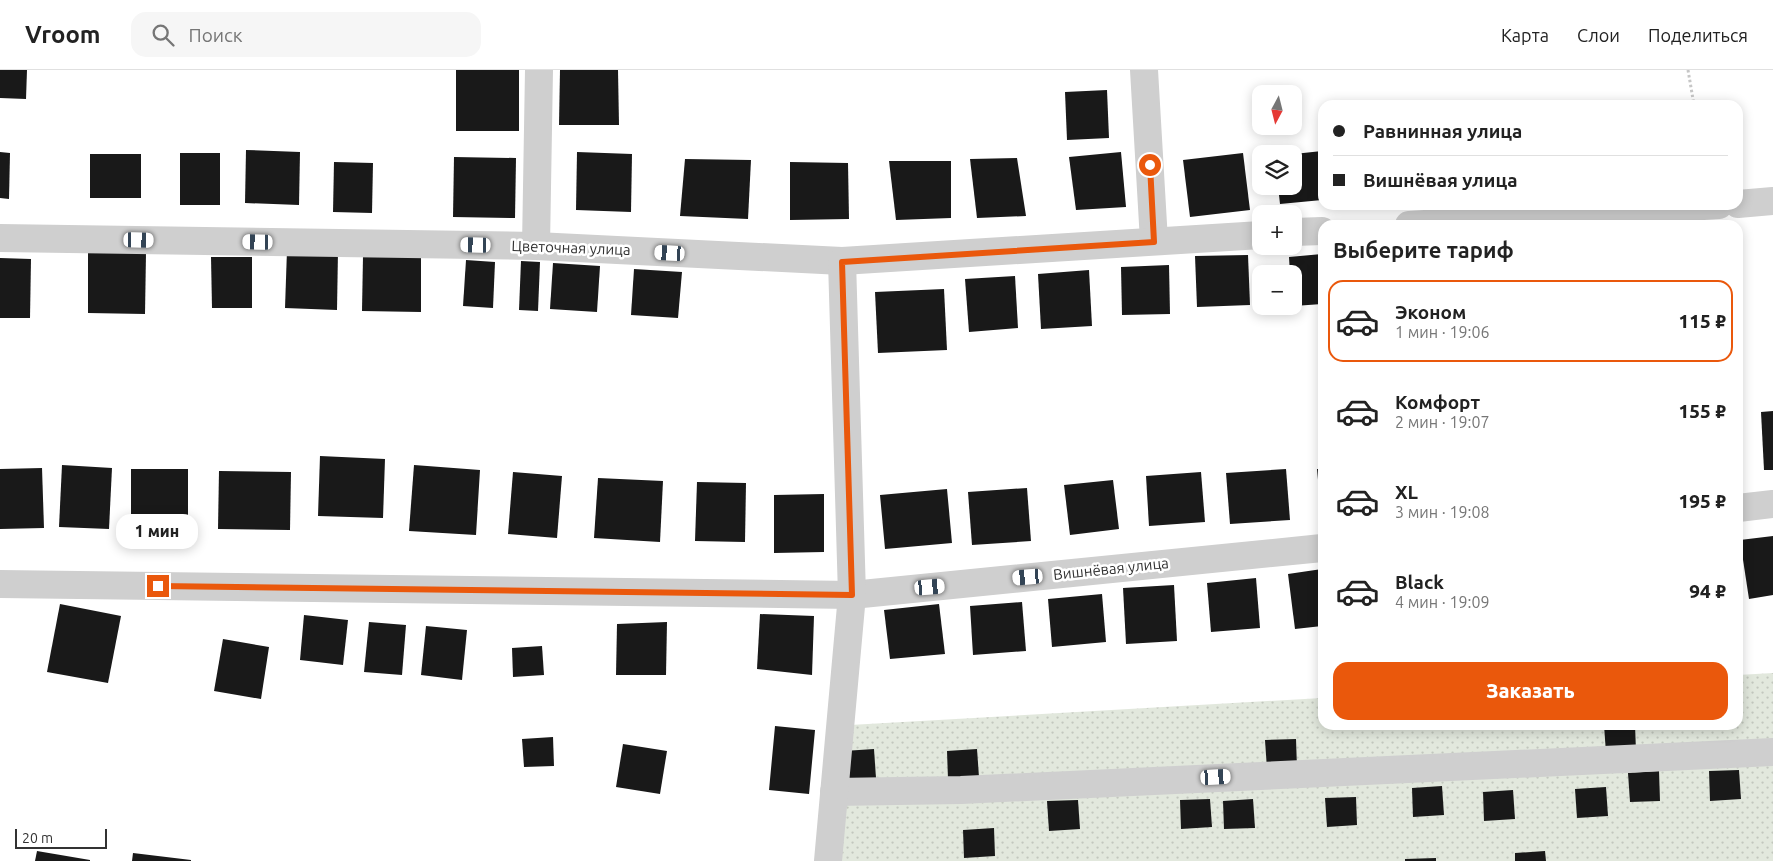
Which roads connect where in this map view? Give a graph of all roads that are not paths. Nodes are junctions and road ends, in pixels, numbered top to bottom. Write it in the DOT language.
graph roads {
  1 [pos="538,70"];
  2 [pos="1144,70"];
  3 [pos="1773,201"];
  4 [pos="1743,204"];
  5 [pos="1642,210"];
  6 [pos="1486,220"];
  7 [pos="1318,231"];
  8 [pos="1302,232"];
  9 [pos="1252,235"];
  10 [pos="0,238"];
  11 [pos="1154,242"];
  12 [pos="536,246"];
  13 [pos="842,262"];
  14 [pos="1773,504"];
  15 [pos="1743,507"];
  16 [pos="1318,548"];
  17 [pos="0,584"];
  18 [pos="852,595"];
  19 [pos="1773,752"];
  20 [pos="834,792"];
  21 [pos="828,861"];
  1 -- 12 [label="street"];
  2 -- 11 [label="street"];
  3 -- 4 [label="street"];
  5 -- 6 [label="street"];
  7 -- 8 [label="street"];
  9 -- 11 [label="street, Цветочная улица"];
  10 -- 12 [label="street, Цветочная улица"];
  11 -- 13 [label="street, Цветочная улица"];
  12 -- 13 [label="street, Цветочная улица"];
  13 -- 18 [label="street"];
  14 -- 15 [label="street"];
  16 -- 18 [label="street, Вишнёвая улица"];
  17 -- 18 [label="street, Вишнёвая улица"];
  18 -- 20 [label="street"];
  19 -- 20 [label="street"];
  20 -- 21 [label="street"];
}
